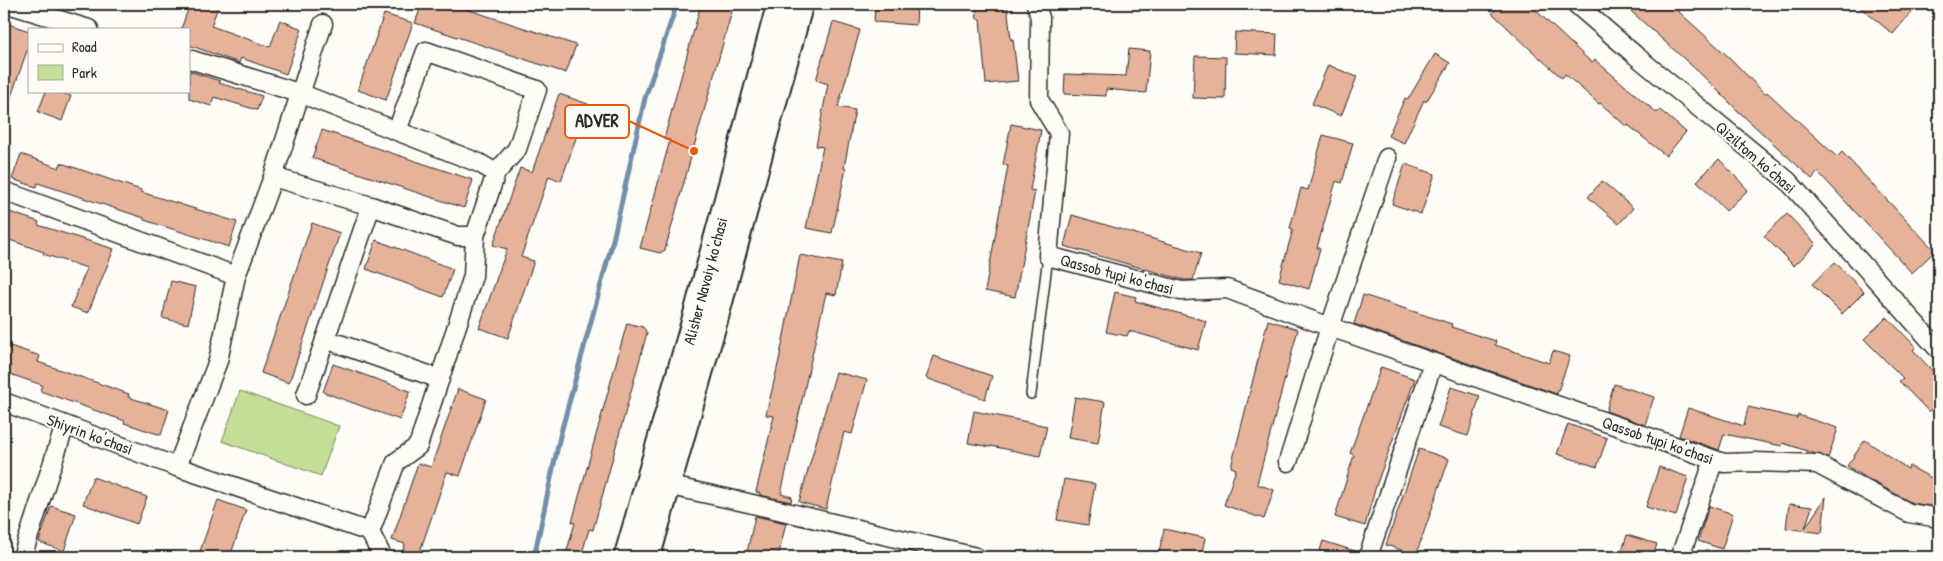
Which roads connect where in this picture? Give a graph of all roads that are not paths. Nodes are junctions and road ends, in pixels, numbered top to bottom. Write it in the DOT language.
graph roads {
  1 [pos="8,4"];
  2 [pos="780,4"];
  3 [pos="800,4"];
  4 [pos="1036,4"];
  5 [pos="1576,4"];
  6 [pos="323,24"];
  7 [pos="86,28"];
  8 [pos="190,59"];
  9 [pos="771,77"];
  10 [pos="302,94"];
  11 [pos="398,131"];
  12 [pos="1387,158"];
  13 [pos="496,173"];
  14 [pos="273,177"];
  15 [pos="4,190"];
  16 [pos="371,206"];
  17 [pos="475,236"];
  18 [pos="1048,256"];
  19 [pos="236,276"];
  20 [pos="1330,327"];
  21 [pos="325,339"];
  22 [pos="1939,350"];
  23 [pos="1433,363"];
  24 [pos="440,379"];
  25 [pos="1031,394"];
  26 [pos="306,395"];
  27 [pos="4,402"];
  28 [pos="65,425"];
  29 [pos="1714,460"];
  30 [pos="1288,462"];
  31 [pos="177,467"];
  32 [pos="658,484"];
  33 [pos="1939,518"];
  34 [pos="370,532"];
  35 [pos="382,556"];
  36 [pos="22,557"];
  37 [pos="627,557"];
  38 [pos="647,557"];
  39 [pos="976,557"];
  40 [pos="1368,557"];
  41 [pos="1680,557"];
  1 -- 7 [label="street"];
  2 -- 9 [label="main road, Alisher Navoiy ko'chasi"];
  3 -- 9 [label="main road, Alisher Navoiy ko'chasi"];
  4 -- 18 [label="street, Qassob tupi ko'chasi"];
  5 -- 22 [label="street, Qiziltom ko'chasi"];
  6 -- 10 [label="street"];
  8 -- 10 [label="street"];
  9 -- 32 [label="main road, Alisher Navoiy ko'chasi"];
  10 -- 11 [label="street"];
  10 -- 14 [label="street"];
  11 -- 13 [label="street"];
  11 -- 13 [label="street"];
  12 -- 20 [label="street"];
  13 -- 17 [label="street"];
  14 -- 16 [label="street"];
  14 -- 19 [label="street"];
  15 -- 19 [label="street"];
  16 -- 17 [label="street"];
  16 -- 21 [label="street"];
  17 -- 24 [label="street"];
  18 -- 20 [label="street, Qassob tupi ko'chasi"];
  18 -- 25 [label="lane"];
  19 -- 31 [label="street"];
  20 -- 23 [label="street, Qassob tupi ko'chasi"];
  20 -- 30 [label="street"];
  21 -- 24 [label="street"];
  21 -- 26 [label="street"];
  23 -- 29 [label="street, Qassob tupi ko'chasi"];
  23 -- 40 [label="street"];
  24 -- 34 [label="street"];
  27 -- 28 [label="street, Shiyrin ko'chasi"];
  28 -- 31 [label="street, Shiyrin ko'chasi"];
  28 -- 36 [label="street"];
  29 -- 33 [label="street, Qassob tupi ko'chasi"];
  29 -- 41 [label="street"];
  31 -- 34 [label="street, Shiyrin ko'chasi"];
  32 -- 37 [label="main road, Alisher Navoiy ko'chasi"];
  32 -- 38 [label="main road, Alisher Navoiy ko'chasi"];
  32 -- 39 [label="street"];
  34 -- 35 [label="street"];
}
